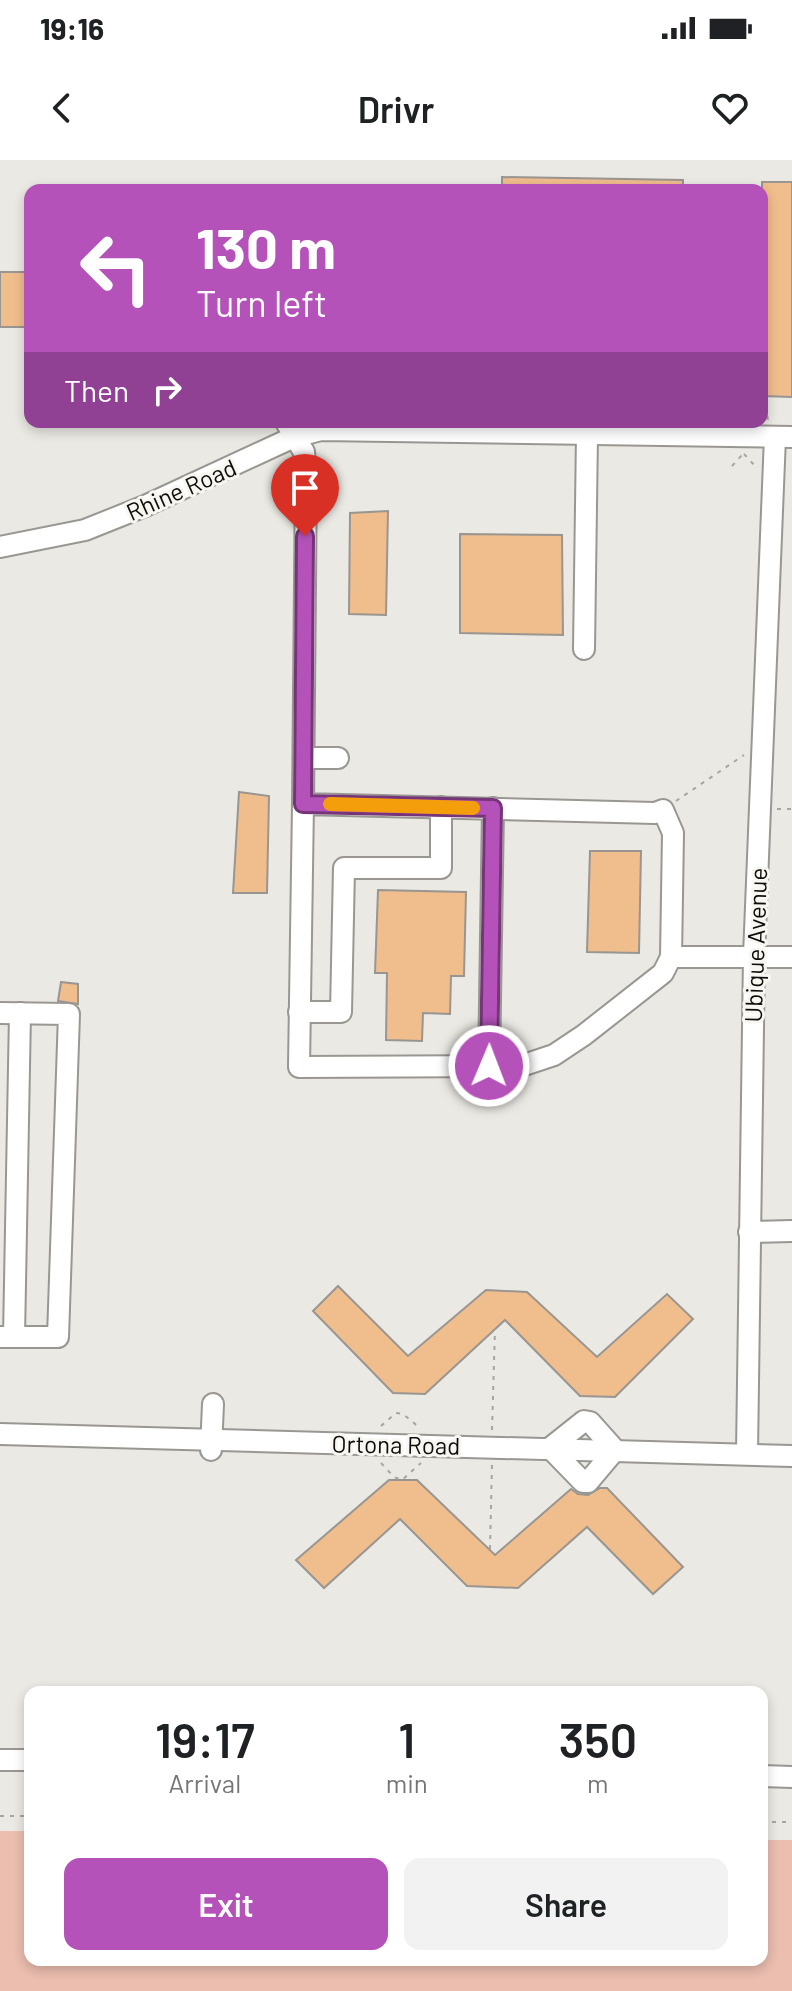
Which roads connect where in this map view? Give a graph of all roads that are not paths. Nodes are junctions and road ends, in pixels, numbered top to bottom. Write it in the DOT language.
graph roads {
  1 [pos="388,428"];
  2 [pos="290,430"];
  3 [pos="587,434"];
  4 [pos="783,437"];
  5 [pos="0,547"];
  6 [pos="584,649"];
  7 [pos="304,758"];
  8 [pos="338,758"];
  9 [pos="303,804"];
  10 [pos="441,807"];
  11 [pos="493,808"];
  12 [pos="754,956"];
  13 [pos="671,957"];
  14 [pos="792,957"];
  15 [pos="299,1012"];
  16 [pos="10,1013"];
  17 [pos="489,1066"];
  18 [pos="792,1231"];
  19 [pos="749,1232"];
  20 [pos="7,1337"];
  21 [pos="213,1404"];
  22 [pos="0,1434"];
  23 [pos="212,1447"];
  24 [pos="550,1448"];
  25 [pos="615,1450"];
  26 [pos="747,1454"];
  27 [pos="792,1456"];
  28 [pos="0,1760"];
  29 [pos="24,1760"];
  30 [pos="768,1776"];
  31 [pos="792,1777"];
  1 -- 3 [label="street, Rhine Road"];
  2 -- 5 [label="street, Rhine Road"];
  2 -- 7 [label="street"];
  3 -- 4 [label="street, Rhine Road"];
  3 -- 6 [label="street"];
  4 -- 12 [label="street, Ubique Avenue"];
  7 -- 8 [label="street"];
  7 -- 9 [label="street"];
  9 -- 10 [label="street"];
  9 -- 15 [label="street"];
  10 -- 11 [label="street"];
  10 -- 15 [label="street"];
  11 -- 13 [label="street"];
  11 -- 17 [label="street"];
  12 -- 13 [label="street"];
  12 -- 14 [label="street"];
  12 -- 19 [label="street, Ubique Avenue"];
  13 -- 17 [label="street"];
  15 -- 17 [label="street"];
  16 -- 20 [label="street"];
  16 -- 20 [label="street"];
  18 -- 19 [label="street"];
  19 -- 26 [label="street, Ubique Avenue"];
  21 -- 23 [label="street"];
  22 -- 23 [label="street, Ortona Road"];
  23 -- 24 [label="street, Ortona Road"];
  24 -- 25 [label="street, Ortona Road"];
  24 -- 25 [label="street"];
  25 -- 26 [label="street, Ortona Road"];
  26 -- 27 [label="street, Ortona Road"];
  28 -- 29 [label="street"];
  30 -- 31 [label="street"];
}
